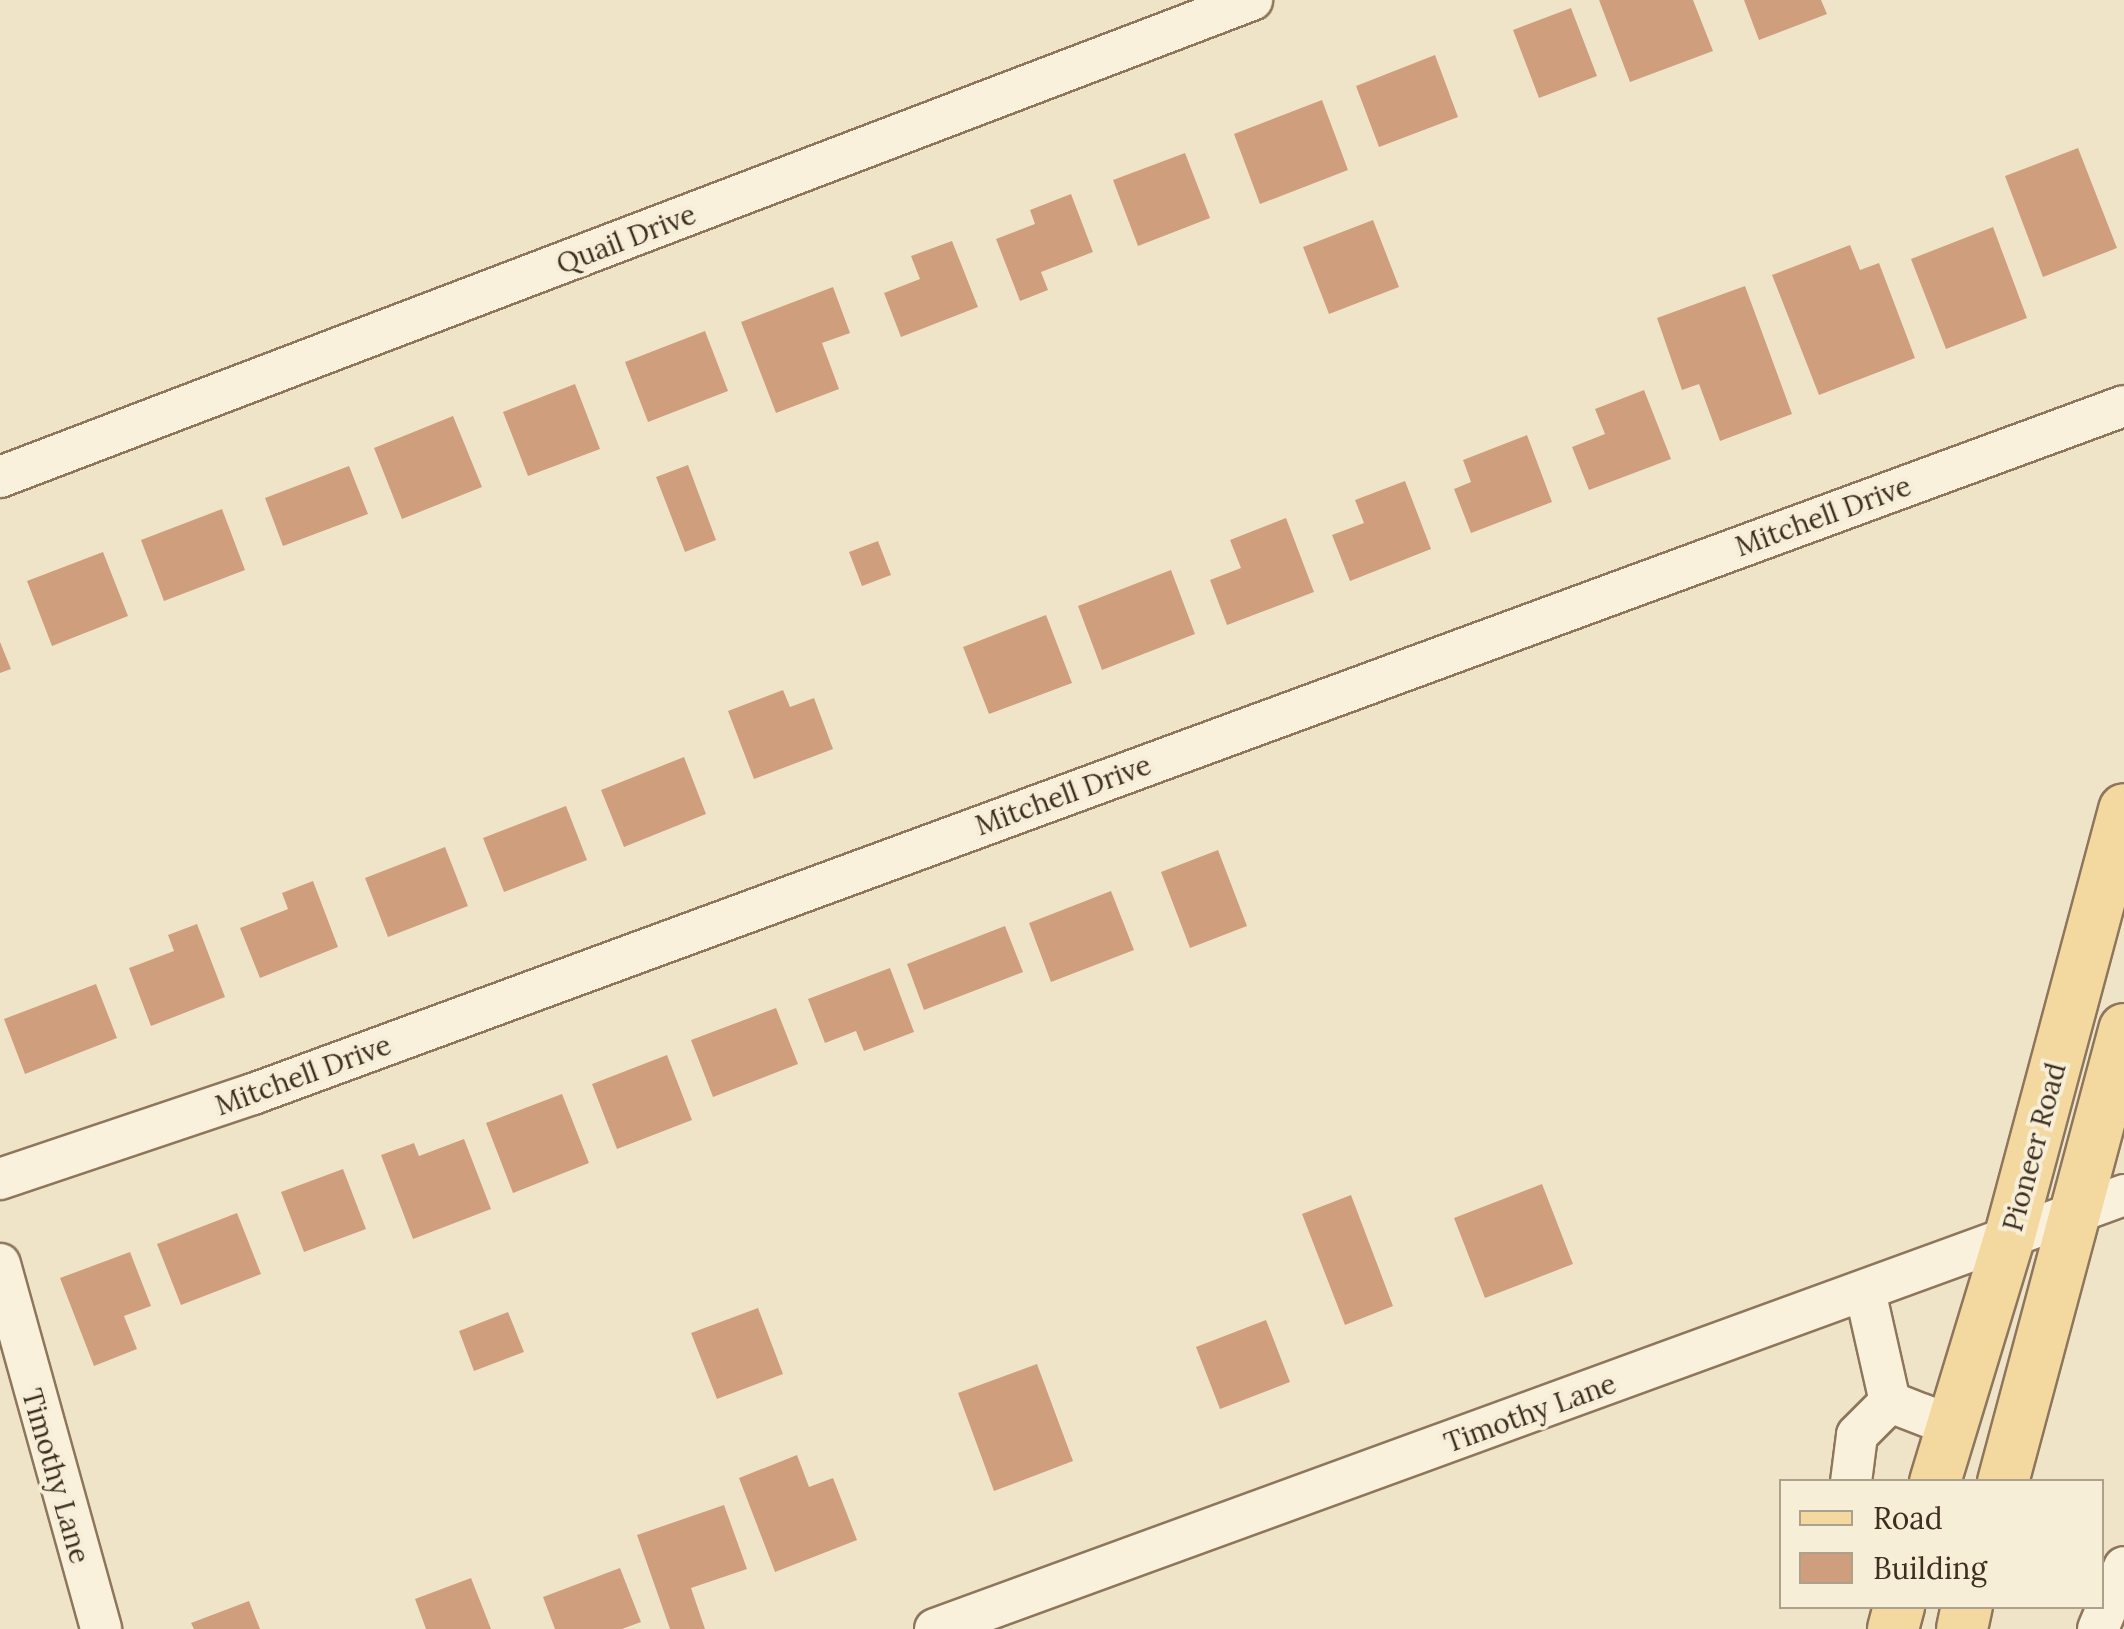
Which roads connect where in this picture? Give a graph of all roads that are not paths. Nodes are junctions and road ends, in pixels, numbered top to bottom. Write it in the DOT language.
graph roads {
  1 [pos="1252,0"];
  2 [pos="2124,406"];
  3 [pos="0,477"];
  4 [pos="2124,809"];
  5 [pos="2124,1029"];
  6 [pos="0,1179"];
  7 [pos="2102,1204"];
  8 [pos="2009,1239"];
  9 [pos="0,1264"];
  10 [pos="1864,1291"];
  11 [pos="1890,1402"];
  12 [pos="1952,1426"];
  13 [pos="1851,1479"];
  14 [pos="1936,1479"];
  15 [pos="2004,1479"];
  16 [pos="2124,1566"];
  17 [pos="101,1629"];
  18 [pos="935,1629"];
  19 [pos="2098,1629"];
  1 -- 3 [label="street, Quail Drive"];
  2 -- 6 [label="street, Mitchell Drive"];
  4 -- 8 [label="main road, Pioneer Road"];
  5 -- 7 [label="main road, Pioneer Road"];
  7 -- 8 [label="street, Timothy Lane"];
  7 -- 15 [label="main road, Pioneer Road"];
  8 -- 10 [label="street, Timothy Lane"];
  8 -- 12 [label="main road, Pioneer Road"];
  9 -- 17 [label="street, Timothy Lane"];
  10 -- 11 [label="street"];
  10 -- 18 [label="street, Timothy Lane"];
  11 -- 12 [label="street"];
  11 -- 13 [label="street"];
  12 -- 14 [label="main road, Pioneer Road"];
  16 -- 19 [label="street"];
}
